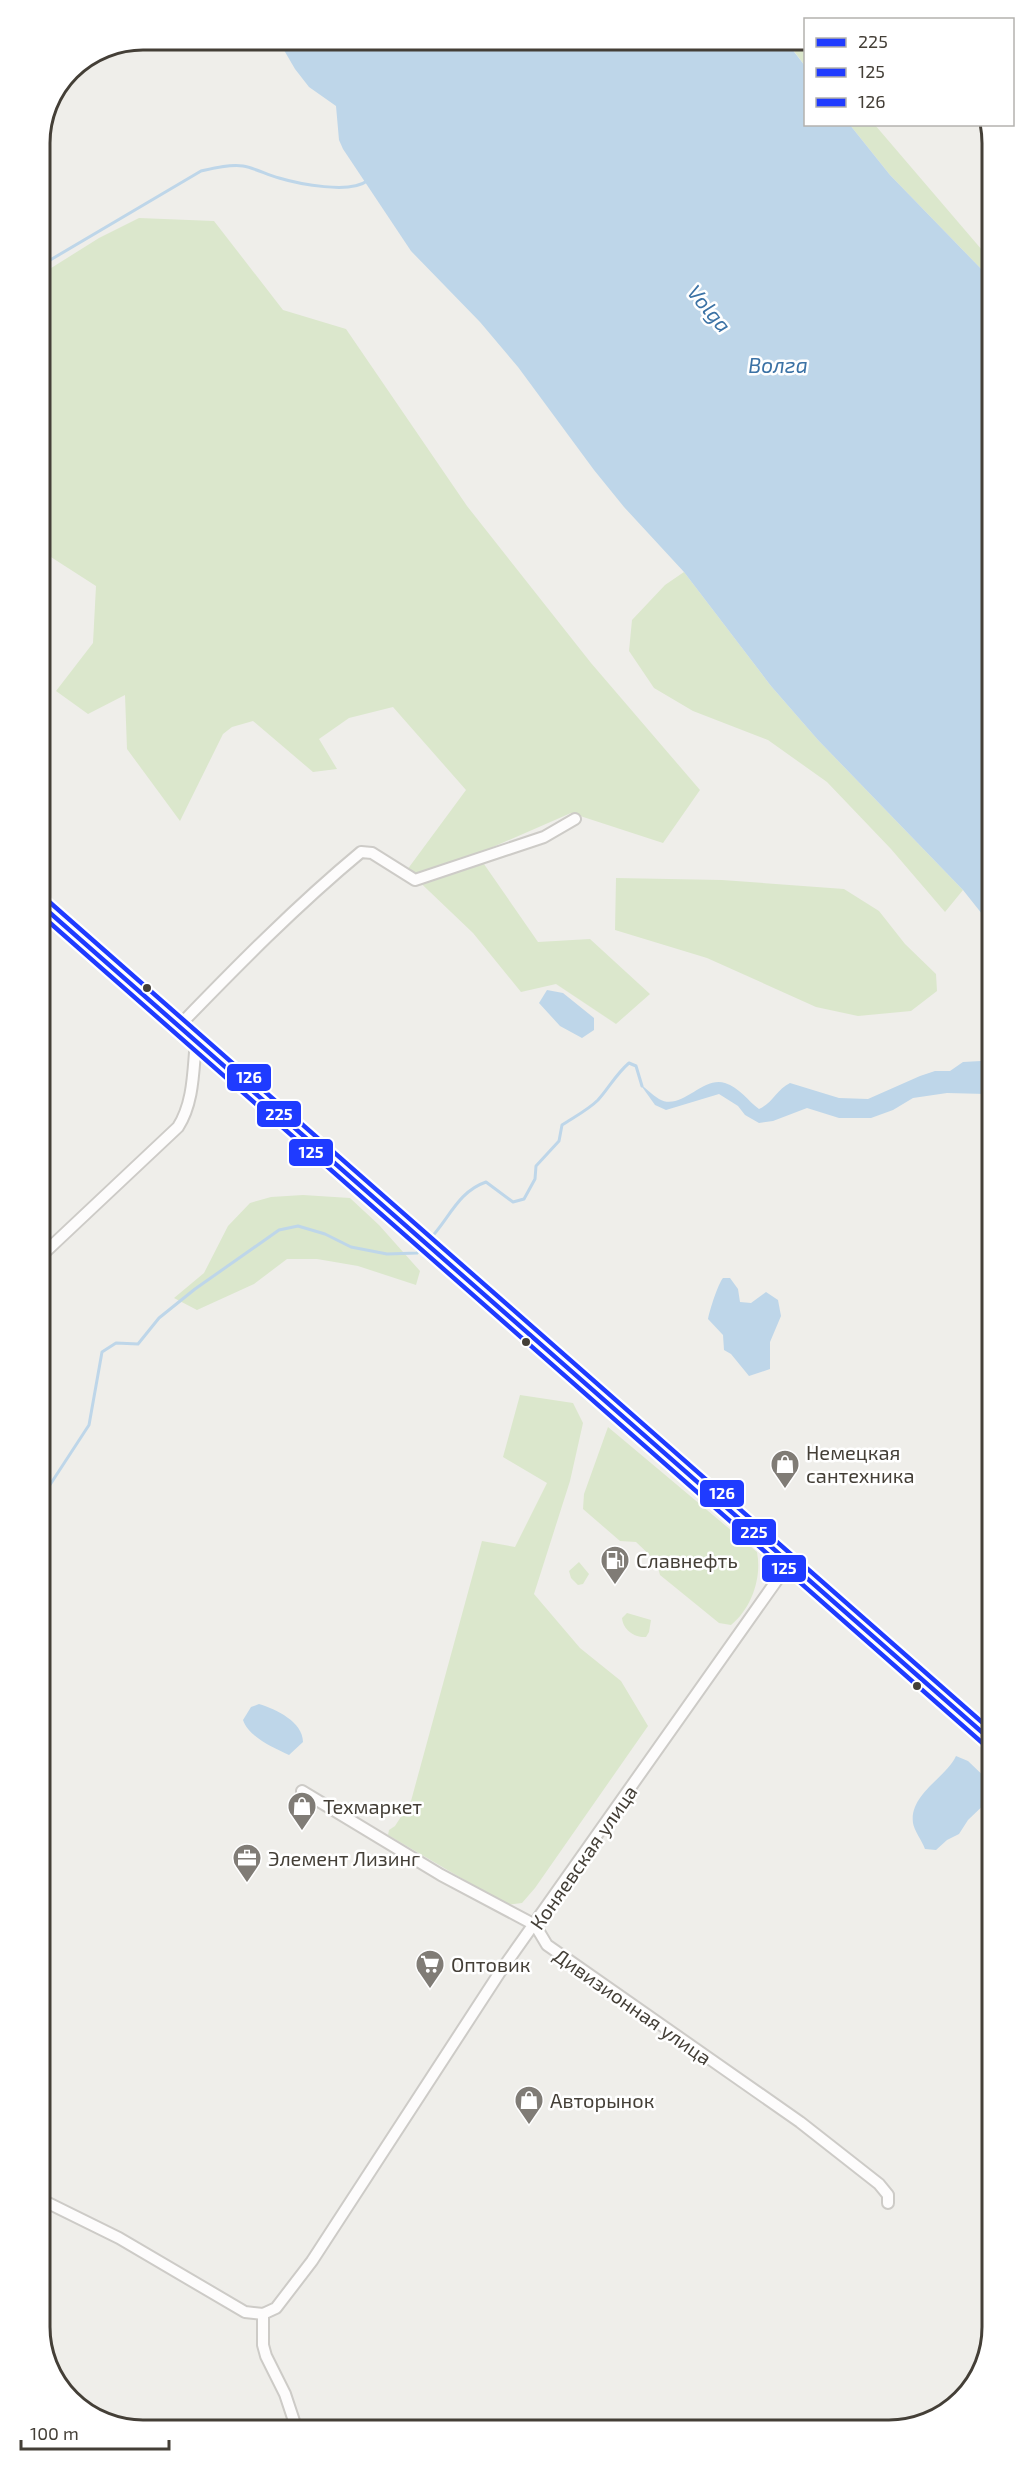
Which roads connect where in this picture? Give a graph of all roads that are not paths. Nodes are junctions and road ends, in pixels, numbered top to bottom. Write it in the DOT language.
graph roads {
  1 [pos="575,819"];
  2 [pos="50,912"];
  3 [pos="178,1026"];
  4 [pos="196,1041"];
  5 [pos="50,1247"];
  6 [pos="789,1563"];
  7 [pos="982,1732"];
  8 [pos="302,1791"];
  9 [pos="535,1925"];
  10 [pos="888,2203"];
  11 [pos="50,2204"];
  12 [pos="263,2314"];
  13 [pos="294,2420"];
  1 -- 3 [label="street"];
  2 -- 3 [label="main road"];
  3 -- 4 [label="main road"];
  4 -- 5 [label="street"];
  4 -- 6 [label="main road"];
  6 -- 7 [label="main road"];
  6 -- 9 [label="street, Коняевская улица"];
  8 -- 9 [label="street, Дивизионная улица"];
  9 -- 10 [label="street, Дивизионная улица"];
  9 -- 12 [label="street, Коняевская улица"];
  11 -- 12 [label="street"];
  12 -- 13 [label="street"];
}
